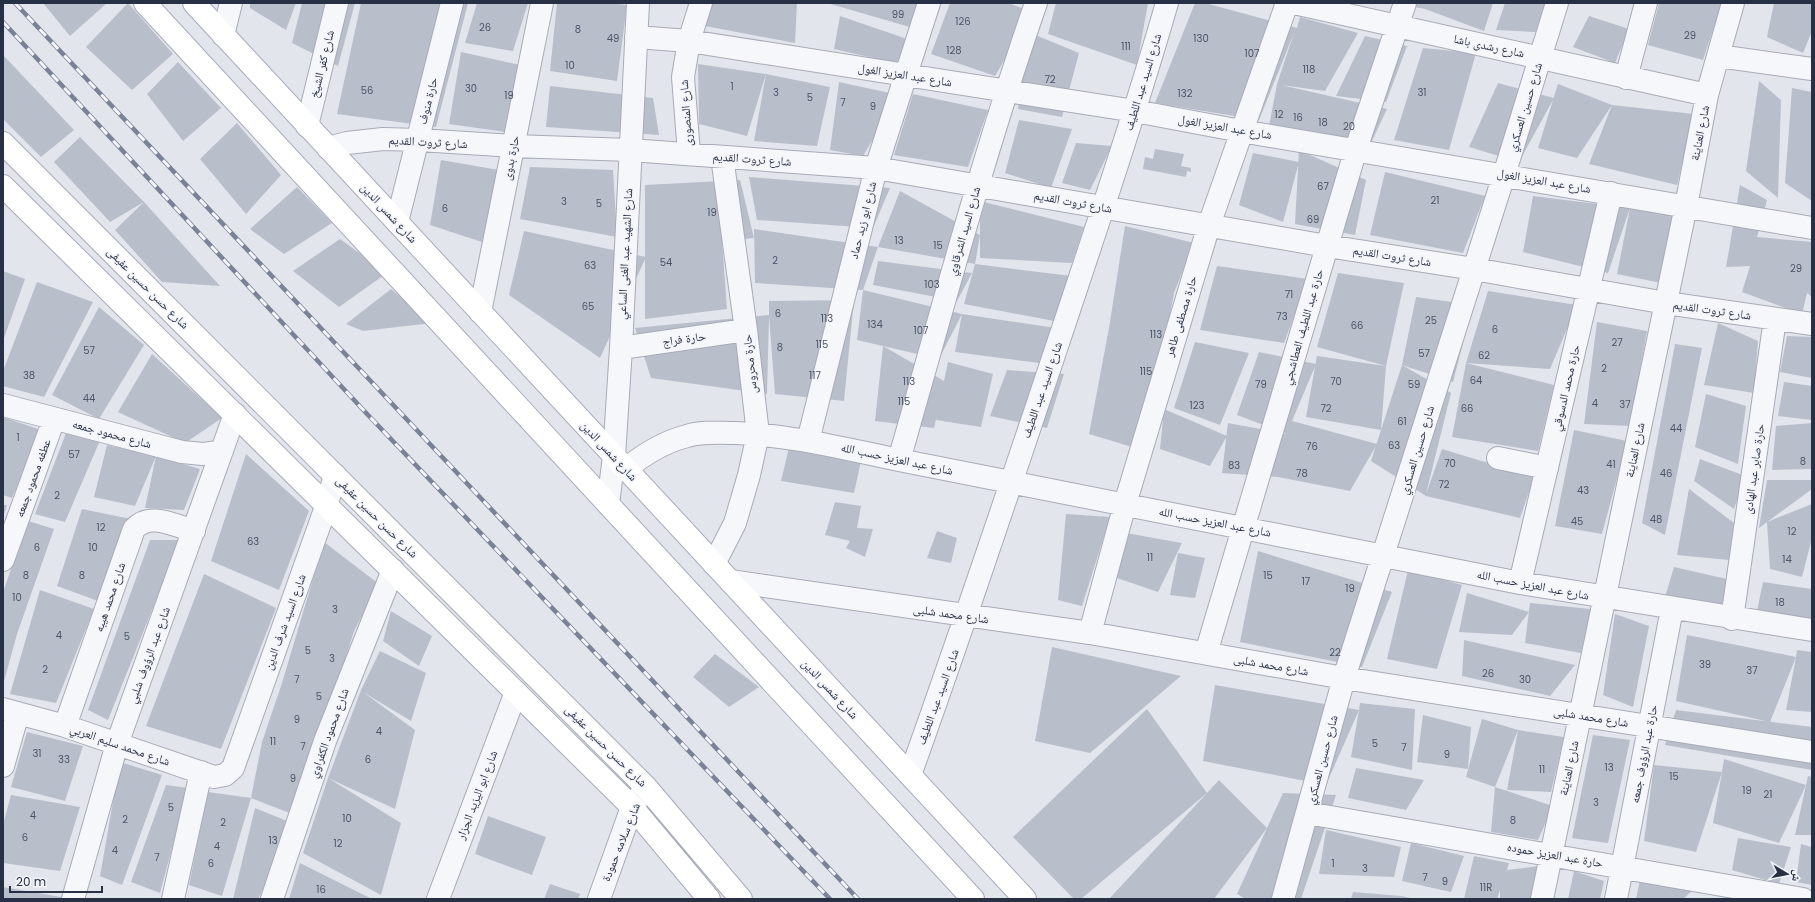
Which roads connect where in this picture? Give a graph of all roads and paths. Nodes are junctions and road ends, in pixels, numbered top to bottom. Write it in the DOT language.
graph roads {
  1 [pos="145,3"];
  2 [pos="194,3"];
  3 [pos="231,3"];
  4 [pos="337,3"];
  5 [pos="452,3"];
  6 [pos="542,3"];
  7 [pos="638,3"];
  8 [pos="701,3"];
  9 [pos="929,3"];
  10 [pos="1036,3"];
  11 [pos="1167,3"];
  12 [pos="1287,3"];
  13 [pos="1294,3"];
  14 [pos="1405,3"];
  15 [pos="1557,3"];
  16 [pos="1646,3"];
  17 [pos="1732,3"];
  18 [pos="1397,26"];
  19 [pos="223,35"];
  20 [pos="636,37"];
  21 [pos="689,41"];
  22 [pos="1718,56"];
  23 [pos="1540,58"];
  24 [pos="1812,69"];
  25 [pos="906,75"];
  26 [pos="1626,78"];
  27 [pos="1005,91"];
  28 [pos="1707,95"];
  29 [pos="1135,111"];
  30 [pos="308,126"];
  31 [pos="1241,131"];
  32 [pos="419,140"];
  33 [pos="3,143"];
  34 [pos="513,146"];
  35 [pos="328,148"];
  36 [pos="1356,149"];
  37 [pos="630,150"];
  38 [pos="689,154"];
  39 [pos="722,157"];
  40 [pos="876,168"];
  41 [pos="1504,175"];
  42 [pos="977,185"];
  43 [pos="3,186"];
  44 [pos="1611,193"];
  45 [pos="1686,206"];
  46 [pos="1103,207"];
  47 [pos="397,222"];
  48 [pos="1208,225"];
  49 [pos="1812,228"];
  50 [pos="1327,246"];
  51 [pos="1474,269"];
  52 [pos="1589,290"];
  53 [pos="1666,303"];
  54 [pos="480,312"];
  55 [pos="1775,319"];
  56 [pos="1812,324"];
  57 [pos="746,330"];
  58 [pos="621,348"];
  59 [pos="3,405"];
  60 [pos="235,414"];
  61 [pos="54,418"];
  62 [pos="758,434"];
  63 [pos="808,441"];
  64 [pos="222,451"];
  65 [pos="1498,458"];
  66 [pos="899,460"];
  67 [pos="620,462"];
  68 [pos="1547,468"];
  69 [pos="335,475"];
  70 [pos="1011,482"];
  71 [pos="327,504"];
  72 [pos="608,504"];
  73 [pos="1125,504"];
  74 [pos="1244,527"];
  75 [pos="194,531"];
  76 [pos="1384,556"];
  77 [pos="3,560"];
  78 [pos="714,564"];
  79 [pos="393,570"];
  80 [pos="730,581"];
  81 [pos="1520,583"];
  82 [pos="1604,598"];
  83 [pos="1672,608"];
  84 [pos="967,616"];
  85 [pos="1732,619"];
  86 [pos="1812,630"];
  87 [pos="1090,633"];
  88 [pos="1206,653"];
  89 [pos="1344,678"];
  90 [pos="516,692"];
  91 [pos="11,711"];
  92 [pos="1580,715"];
  93 [pos="65,726"];
  94 [pos="1650,726"];
  95 [pos="117,744"];
  96 [pos="1812,752"];
  97 [pos="3,766"];
  98 [pos="233,768"];
  99 [pos="201,772"];
  100 [pos="910,775"];
  101 [pos="646,787"];
  102 [pos="632,807"];
  103 [pos="1307,813"];
  104 [pos="1551,855"];
  105 [pos="1622,867"];
  106 [pos="717,871"];
  107 [pos="704,897"];
  108 [pos="73,899"];
  109 [pos="173,899"];
  110 [pos="272,899"];
  111 [pos="438,899"];
  112 [pos="599,899"];
  113 [pos="741,899"];
  114 [pos="973,899"];
  115 [pos="1025,899"];
  116 [pos="1283,899"];
  117 [pos="1542,899"];
  118 [pos="1616,899"];
  119 [pos="1803,899"];
  1 -- 72 [label="street"];
  2 -- 19 [label="street, شارع شمس الدين"];
  3 -- 19 [label="street"];
  4 -- 30 [label="street, شارع كفر الشيخ"];
  5 -- 32 [label="street, حارة منوف"];
  6 -- 34 [label="street, حارة بدوى"];
  7 -- 20 [label="street, شارع الشهيد عبد الغنى الساعي"];
  8 -- 21 [label="street, شارع المنصورى"];
  9 -- 25 [label="street, شارع ابو زيد حماد"];
  10 -- 27 [label="street, شارع السيد الشرقاوي"];
  11 -- 29 [label="street, شارع السيد عبد اللطيف"];
  12 -- 31 [label="street, حارة مصطفى طاهر"];
  13 -- 18 [label="street, شارع رشدى باشا"];
  14 -- 18 [label="street, حارة عبد اللطيف العطاشجي"];
  15 -- 23 [label="street, شارع حسين العسكري"];
  16 -- 26 [label="street"];
  17 -- 22 [label="street, شارع العناينة"];
  18 -- 23 [label="street, شارع رشدى باشا"];
  18 -- 36 [label="street, حارة عبد اللطيف العطاشجي"];
  19 -- 30 [label="street, شارع شمس الدين"];
  20 -- 21 [label="street, شارع عبد العزيز الغول"];
  20 -- 37 [label="street, شارع الشهيد عبد الغنى الساعي"];
  21 -- 25 [label="street, شارع عبد العزيز الغول"];
  21 -- 38 [label="street, شارع المنصورى"];
  22 -- 24 [label="street"];
  22 -- 28 [label="street, شارع العناينة"];
  23 -- 26 [label="street, شارع رشدى باشا"];
  23 -- 41 [label="street, شارع حسين العسكري"];
  25 -- 27 [label="street, شارع عبد العزيز الغول"];
  25 -- 40 [label="street, شارع ابو زيد حماد"];
  26 -- 28 [label="street, شارع رشدى باشا"];
  27 -- 29 [label="street, شارع عبد العزيز الغول"];
  27 -- 42 [label="street, شارع السيد الشرقاوي"];
  28 -- 45 [label="street, شارع العناينة"];
  29 -- 31 [label="street, شارع عبد العزيز الغول"];
  29 -- 46 [label="street, شارع السيد عبد اللطيف"];
  30 -- 35 [label="street, شارع شمس الدين"];
  31 -- 36 [label="street, شارع عبد العزيز الغول"];
  31 -- 48 [label="street, حارة مصطفى طاهر"];
  32 -- 34 [label="street, شارع ثروت القديم"];
  32 -- 35 [label="street, شارع ثروت القديم"];
  32 -- 47 [label="street, حارة منوف"];
  33 -- 69 [label="street, شارع حسن حسين عفيفى"];
  34 -- 37 [label="street, شارع ثروت القديم"];
  34 -- 54 [label="street, حارة بدوى"];
  35 -- 47 [label="street, شارع شمس الدين"];
  36 -- 41 [label="street, شارع عبد العزيز الغول"];
  36 -- 50 [label="street, حارة عبد اللطيف العطاشجي"];
  37 -- 38 [label="street, شارع ثروت القديم"];
  37 -- 58 [label="street, شارع الشهيد عبد الغنى الساعي"];
  38 -- 39 [label="street, شارع ثروت القديم"];
  39 -- 40 [label="street, شارع ثروت القديم"];
  39 -- 57 [label="street, حارة محروس"];
  40 -- 42 [label="street, شارع ثروت القديم"];
  40 -- 63 [label="street, شارع ابو زيد حماد"];
  41 -- 44 [label="street, شارع عبد العزيز الغول"];
  41 -- 51 [label="street, شارع حسين العسكري"];
  42 -- 46 [label="street, شارع ثروت القديم"];
  42 -- 66 [label="street, شارع السيد الشرقاوي"];
  43 -- 60 [label="street, شارع حسن حسين عفيفى"];
  44 -- 45 [label="street, شارع عبد العزيز الغول"];
  44 -- 52 [label="street, حارة محمد الدسوقي"];
  45 -- 49 [label="street, شارع عبد العزيز الغول"];
  45 -- 53 [label="street, شارع العناينة"];
  46 -- 48 [label="street, شارع ثروت القديم"];
  46 -- 70 [label="street, شارع السيد عبد اللطيف"];
  47 -- 54 [label="street, شارع شمس الدين"];
  48 -- 50 [label="street, شارع ثروت القديم"];
  48 -- 73 [label="street, حارة مصطفى طاهر"];
  50 -- 51 [label="street, شارع ثروت القديم"];
  50 -- 74 [label="street, حارة عبد اللطيف العطاشجي"];
  51 -- 52 [label="street, شارع ثروت القديم"];
  51 -- 76 [label="street, شارع حسين العسكري"];
  52 -- 53 [label="street, شارع ثروت القديم"];
  52 -- 68 [label="street, حارة محمد الدسوقي"];
  53 -- 55 [label="street, شارع ثروت القديم"];
  53 -- 82 [label="street, شارع العناينة"];
  54 -- 67 [label="street, شارع شمس الدين"];
  55 -- 56 [label="street, شارع ثروت القديم"];
  55 -- 85 [label="street, حارة صابر عبد الهادى"];
  57 -- 58 [label="street, حارة فراج"];
  57 -- 62 [label="street, حارة محروس"];
  58 -- 67 [label="street, شارع الشهيد عبد الغنى الساعي"];
  59 -- 61 [label="street, شارع محمود جمعه"];
  60 -- 64 [label="street, شارع عبد الرؤوف شلبي"];
  60 -- 71 [label="street, شارع حسن حسين عفيفى"];
  61 -- 64 [label="street, شارع محمود جمعه"];
  61 -- 77 [label="street, عطفه محمود جمعه"];
  62 -- 63 [label="street, شارع عبد العزيز حسب الله"];
  62 -- 67 [label="street, شارع عبد العزيز حسب الله"];
  62 -- 78 [label="street, حارة محروس"];
  63 -- 66 [label="street, شارع عبد العزيز حسب الله"];
  64 -- 75 [label="street, شارع عبد الرؤوف شلبي"];
  65 -- 68 [label="street"];
  66 -- 70 [label="street, شارع عبد العزيز حسب الله"];
  67 -- 72 [label="street, شارع الشهيد عبد الغنى الساعي"];
  67 -- 78 [label="street, شارع شمس الدين"];
  68 -- 81 [label="street, حارة محمد الدسوقي"];
  69 -- 71 [label="street, شارع السيد شرف الدين"];
  69 -- 101 [label="street, شارع حسن حسين عفيفى"];
  70 -- 73 [label="street, شارع عبد العزيز حسب الله"];
  70 -- 84 [label="street, شارع السيد عبد اللطيف"];
  71 -- 79 [label="street, شارع حسن حسين عفيفى"];
  71 -- 98 [label="street, شارع السيد شرف الدين"];
  72 -- 114 [label="street"];
  73 -- 74 [label="street, شارع عبد العزيز حسب الله"];
  73 -- 87 [label="street, حارة مصطفى طاهر"];
  74 -- 76 [label="street, شارع عبد العزيز حسب الله"];
  74 -- 88 [label="street, حارة عبد اللطيف العطاشجي"];
  75 -- 93 [label="street, شارع محمد هيبه"];
  75 -- 95 [label="street, شارع عبد الرؤوف شلبي"];
  76 -- 81 [label="street, شارع عبد العزيز حسب الله"];
  76 -- 89 [label="street, شارع حسين العسكري"];
  78 -- 80 [label="street, شارع شمس الدين"];
  79 -- 90 [label="street, شارع حسن حسين عفيفى"];
  79 -- 110 [label="street, شارع محمود الكفراوي"];
  80 -- 84 [label="street, شارع محمد شلبى"];
  80 -- 100 [label="street, شارع شمس الدين"];
  81 -- 82 [label="street, شارع عبد العزيز حسب الله"];
  82 -- 83 [label="street, شارع عبد العزيز حسب الله"];
  82 -- 92 [label="street, شارع العناينة"];
  83 -- 85 [label="street, شارع عبد العزيز حسب الله"];
  83 -- 94 [label="street, حارة عبد الرؤوف جمعه"];
  84 -- 87 [label="street, شارع محمد شلبى"];
  84 -- 100 [label="street, شارع السيد عبد اللطيف"];
  85 -- 86 [label="street, شارع عبد العزيز حسب الله"];
  87 -- 88 [label="street, شارع محمد شلبى"];
  88 -- 89 [label="street, شارع محمد شلبى"];
  89 -- 92 [label="street, شارع محمد شلبى"];
  89 -- 103 [label="street, شارع حسين العسكري"];
  90 -- 102 [label="street, شارع حسن حسين عفيفى"];
  90 -- 111 [label="street, شارع ابو اليزيد الجزار"];
  91 -- 93 [label="street, شارع محمد سليم العربي"];
  91 -- 97 [label="street"];
  92 -- 94 [label="street, شارع محمد شلبى"];
  92 -- 104 [label="street, شارع العناينة"];
  93 -- 95 [label="street, شارع محمد سليم العربي"];
  94 -- 96 [label="street, شارع محمد شلبى"];
  94 -- 105 [label="street, حارة عبد الرؤوف جمعه"];
  95 -- 99 [label="street, شارع محمد سليم العربي"];
  95 -- 108 [label="street, شارع عبد الرؤوف شلبي"];
  98 -- 99 [label="street, شارع محمد سليم العربي"];
  99 -- 109 [label="street"];
  100 -- 115 [label="street, شارع شمس الدين"];
  101 -- 102 [label="street, شارع سلامه حمودة"];
  101 -- 106 [label="street, شارع حسن حسين عفيفى"];
  102 -- 107 [label="street, شارع حسن حسين عفيفى"];
  102 -- 112 [label="street, شارع سلامه حمودة"];
  103 -- 104 [label="street, حارة عبد العزيز حموده"];
  103 -- 116 [label="street, شارع حسين العسكري"];
  104 -- 105 [label="street, حارة عبد العزيز حموده"];
  104 -- 117 [label="street, شارع العناينة"];
  105 -- 118 [label="street, حارة عبد الرؤوف جمعه"];
  105 -- 119 [label="street, حارة عبد العزيز حموده"];
  106 -- 107 [label="street"];
  106 -- 113 [label="street, شارع حسن حسين عفيفى"];
}
